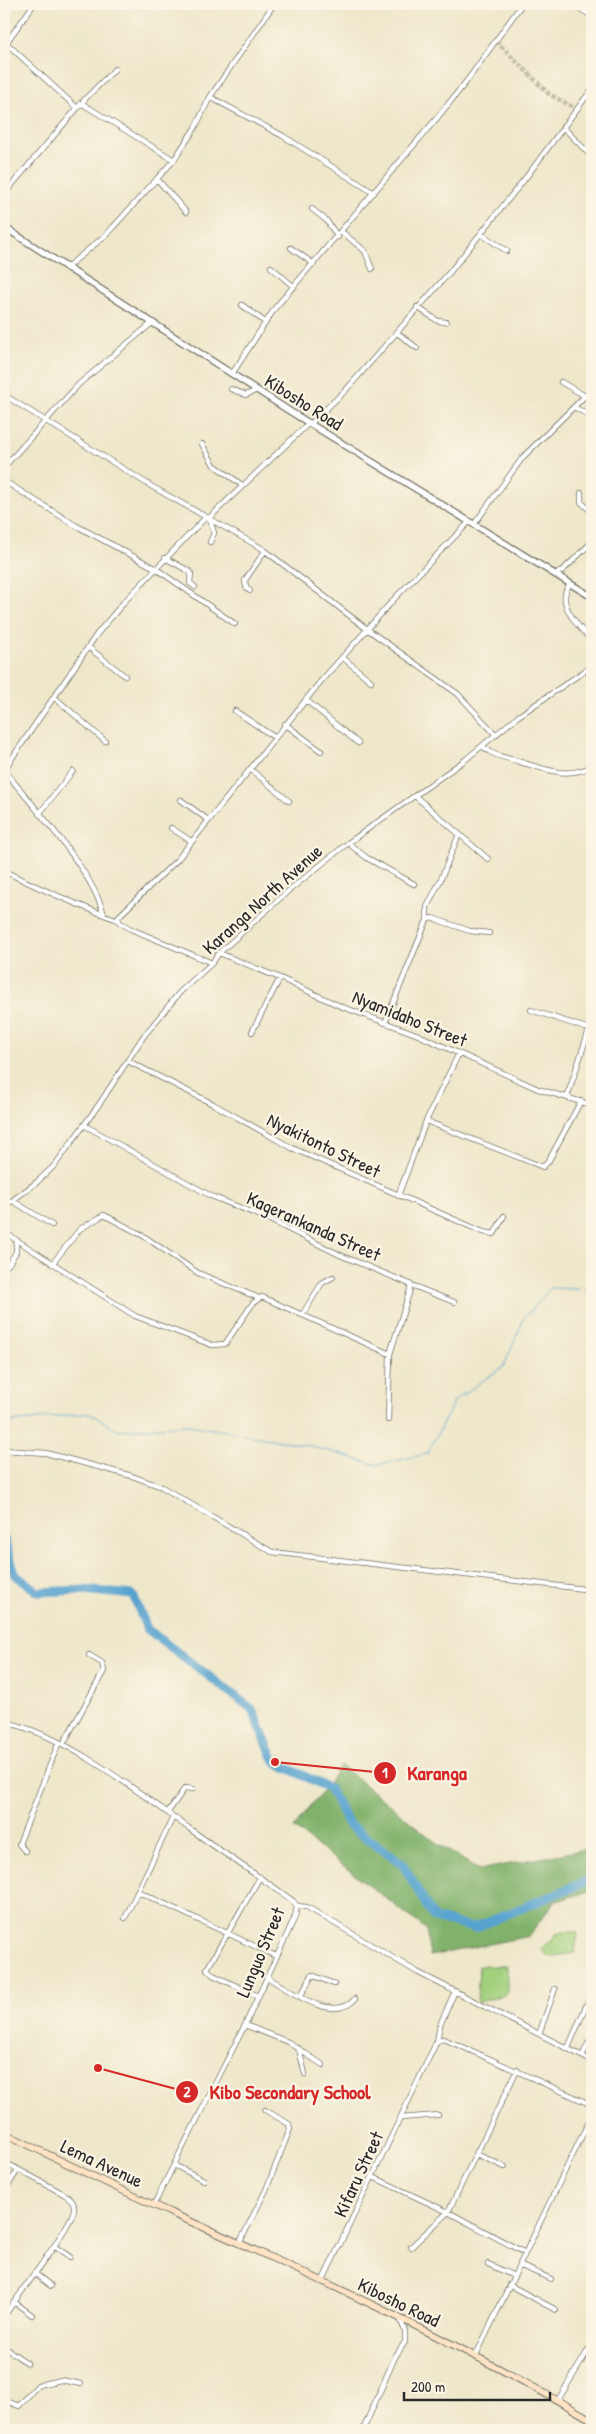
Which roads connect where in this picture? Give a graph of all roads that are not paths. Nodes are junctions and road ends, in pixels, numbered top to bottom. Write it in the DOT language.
graph roads {
  1 [pos="34,4"];
  2 [pos="274,4"];
  3 [pos="522,4"];
  4 [pos="573,4"];
  5 [pos="592,16"];
  6 [pos="5,42"];
  7 [pos="115,69"];
  8 [pos="592,89"];
  9 [pos="210,97"];
  10 [pos="81,103"];
  11 [pos="77,108"];
  12 [pos="562,127"];
  13 [pos="592,145"];
  14 [pos="586,151"];
  15 [pos="592,158"];
  16 [pos="174,160"];
  17 [pos="157,179"];
  18 [pos="374,193"];
  19 [pos="4,194"];
  20 [pos="312,208"];
  21 [pos="186,212"];
  22 [pos="4,228"];
  23 [pos="342,232"];
  24 [pos="481,234"];
  25 [pos="338,236"];
  26 [pos="291,248"];
  27 [pos="508,251"];
  28 [pos="314,264"];
  29 [pos="271,267"];
  30 [pos="66,268"];
  31 [pos="372,269"];
  32 [pos="294,287"];
  33 [pos="242,305"];
  34 [pos="417,307"];
  35 [pos="266,322"];
  36 [pos="446,322"];
  37 [pos="152,323"];
  38 [pos="396,332"];
  39 [pos="417,348"];
  40 [pos="232,374"];
  41 [pos="561,382"];
  42 [pos="231,389"];
  43 [pos="592,389"];
  44 [pos="257,390"];
  45 [pos="4,395"];
  46 [pos="585,396"];
  47 [pos="574,407"];
  48 [pos="592,417"];
  49 [pos="44,421"];
  50 [pos="309,423"];
  51 [pos="202,444"];
  52 [pos="4,467"];
  53 [pos="4,481"];
  54 [pos="242,485"];
  55 [pos="581,494"];
  56 [pos="592,512"];
  57 [pos="208,518"];
  58 [pos="472,522"];
  59 [pos="210,542"];
  60 [pos="592,542"];
  61 [pos="265,551"];
  62 [pos="165,558"];
  63 [pos="155,568"];
  64 [pos="555,574"];
  65 [pos="570,584"];
  66 [pos="195,587"];
  67 [pos="250,590"];
  68 [pos="592,597"];
  69 [pos="235,624"];
  70 [pos="367,629"];
  71 [pos="592,641"];
  72 [pos="88,646"];
  73 [pos="342,658"];
  74 [pos="592,666"];
  75 [pos="125,676"];
  76 [pos="371,681"];
  77 [pos="54,697"];
  78 [pos="306,700"];
  79 [pos="235,711"];
  80 [pos="285,724"];
  81 [pos="496,735"];
  82 [pos="274,737"];
  83 [pos="105,741"];
  84 [pos="358,743"];
  85 [pos="482,746"];
  86 [pos="321,751"];
  87 [pos="5,766"];
  88 [pos="592,766"];
  89 [pos="250,769"];
  90 [pos="73,771"];
  91 [pos="6,775"];
  92 [pos="415,796"];
  93 [pos="181,800"];
  94 [pos="289,801"];
  95 [pos="39,814"];
  96 [pos="208,820"];
  97 [pos="171,828"];
  98 [pos="459,834"];
  99 [pos="191,842"];
  100 [pos="348,844"];
  101 [pos="488,859"];
  102 [pos="4,871"];
  103 [pos="414,884"];
  104 [pos="104,915"];
  105 [pos="118,920"];
  106 [pos="427,920"];
  107 [pos="489,933"];
  108 [pos="219,953"];
  109 [pos="212,962"];
  110 [pos="280,978"];
  111 [pos="532,1010"];
  112 [pos="592,1021"];
  113 [pos="385,1023"];
  114 [pos="589,1029"];
  115 [pos="252,1032"];
  116 [pos="459,1053"];
  117 [pos="128,1061"];
  118 [pos="567,1097"];
  119 [pos="581,1101"];
  120 [pos="592,1105"];
  121 [pos="426,1122"];
  122 [pos="84,1125"];
  123 [pos="398,1196"];
  124 [pos="13,1200"];
  125 [pos="4,1207"];
  126 [pos="504,1216"];
  127 [pos="52,1225"];
  128 [pos="4,1232"];
  129 [pos="16,1240"];
  130 [pos="52,1264"];
  131 [pos="8,1265"];
  132 [pos="333,1277"];
  133 [pos="411,1285"];
  134 [pos="259,1298"];
  135 [pos="454,1302"];
  136 [pos="302,1315"];
  137 [pos="390,1354"];
  138 [pos="388,1420"];
  139 [pos="4,1450"];
  140 [pos="592,1590"];
  141 [pos="89,1655"];
  142 [pos="4,1722"];
  143 [pos="61,1743"];
  144 [pos="192,1789"];
  145 [pos="168,1812"];
  146 [pos="173,1817"];
  147 [pos="25,1851"];
  148 [pos="260,1877"];
  149 [pos="137,1891"];
  150 [pos="297,1906"];
  151 [pos="125,1918"];
  152 [pos="229,1933"];
  153 [pos="276,1956"];
  154 [pos="267,1977"];
  155 [pos="334,1984"];
  156 [pos="555,1989"];
  157 [pos="455,1991"];
  158 [pos="592,1992"];
  159 [pos="258,1996"];
  160 [pos="300,1997"];
  161 [pos="355,1999"];
  162 [pos="245,2025"];
  163 [pos="539,2034"];
  164 [pos="592,2036"];
  165 [pos="437,2041"];
  166 [pos="568,2048"];
  167 [pos="299,2049"];
  168 [pos="582,2056"];
  169 [pos="592,2061"];
  170 [pos="323,2065"];
  171 [pos="517,2070"];
  172 [pos="306,2074"];
  173 [pos="592,2105"];
  174 [pos="265,2110"];
  175 [pos="592,2115"];
  176 [pos="438,2116"];
  177 [pos="401,2118"];
  178 [pos="4,2133"];
  179 [pos="476,2154"];
  180 [pos="4,2162"];
  181 [pos="174,2165"];
  182 [pos="505,2167"];
  183 [pos="18,2170"];
  184 [pos="374,2178"];
  185 [pos="204,2180"];
  186 [pos="4,2191"];
  187 [pos="154,2204"];
  188 [pos="448,2212"];
  189 [pos="188,2220"];
  190 [pos="240,2244"];
  191 [pos="54,2246"];
  192 [pos="411,2247"];
  193 [pos="525,2253"];
  194 [pos="70,2257"];
  195 [pos="488,2264"];
  196 [pos="520,2265"];
  197 [pos="34,2274"];
  198 [pos="514,2276"];
  199 [pos="551,2279"];
  200 [pos="322,2282"];
  201 [pos="510,2285"];
  202 [pos="51,2286"];
  203 [pos="14,2302"];
  204 [pos="556,2310"];
  205 [pos="32,2314"];
  206 [pos="4,2316"];
  207 [pos="400,2319"];
  208 [pos="592,2344"];
  209 [pos="4,2347"];
  210 [pos="476,2356"];
  211 [pos="27,2363"];
  212 [pos="81,2384"];
  213 [pos="4,2400"];
  214 [pos="558,2400"];
  215 [pos="592,2420"];
  216 [pos="363,2430"];
  1 -- 6 [label="street"];
  2 -- 9 [label="street"];
  3 -- 18 [label="street"];
  4 -- 5 [label="street"];
  6 -- 11 [label="street"];
  7 -- 10 [label="street"];
  8 -- 12 [label="street"];
  9 -- 16 [label="street"];
  9 -- 18 [label="street"];
  10 -- 11 [label="street"];
  10 -- 16 [label="street"];
  11 -- 19 [label="street"];
  12 -- 14 [label="street"];
  12 -- 24 [label="street"];
  13 -- 14 [label="street"];
  14 -- 15 [label="street"];
  16 -- 17 [label="street"];
  17 -- 21 [label="street"];
  17 -- 30 [label="street"];
  18 -- 23 [label="street"];
  20 -- 25 [label="street"];
  22 -- 30 [label="street, Kibosho Road"];
  23 -- 25 [label="street"];
  23 -- 31 [label="street"];
  24 -- 27 [label="street"];
  24 -- 34 [label="street"];
  25 -- 28 [label="street"];
  26 -- 28 [label="street"];
  28 -- 32 [label="street"];
  29 -- 32 [label="street"];
  30 -- 37 [label="street, Kibosho Road"];
  32 -- 35 [label="street"];
  33 -- 35 [label="street"];
  34 -- 36 [label="street"];
  34 -- 38 [label="street"];
  35 -- 40 [label="street"];
  37 -- 40 [label="street, Kibosho Road"];
  37 -- 49 [label="street"];
  38 -- 39 [label="street"];
  38 -- 50 [label="street"];
  40 -- 44 [label="street, Kibosho Road"];
  41 -- 46 [label="street"];
  42 -- 44 [label="street"];
  43 -- 46 [label="street"];
  44 -- 50 [label="street, Kibosho Road"];
  45 -- 49 [label="street"];
  46 -- 47 [label="street"];
  47 -- 48 [label="street"];
  47 -- 58 [label="street"];
  49 -- 52 [label="street"];
  49 -- 57 [label="street"];
  50 -- 54 [label="street"];
  50 -- 58 [label="street, Kibosho Road"];
  51 -- 54 [label="street"];
  53 -- 63 [label="street"];
  54 -- 57 [label="street"];
  55 -- 56 [label="street"];
  57 -- 59 [label="street"];
  57 -- 61 [label="street"];
  57 -- 62 [label="street"];
  58 -- 64 [label="street, Kibosho Road"];
  58 -- 70 [label="street"];
  60 -- 64 [label="street"];
  61 -- 67 [label="street"];
  61 -- 70 [label="street"];
  62 -- 63 [label="street"];
  62 -- 66 [label="street"];
  63 -- 69 [label="street"];
  63 -- 72 [label="street"];
  64 -- 65 [label="street, Kibosho Road"];
  65 -- 68 [label="street, Kibosho Road"];
  65 -- 71 [label="street"];
  70 -- 73 [label="street"];
  70 -- 81 [label="street"];
  72 -- 75 [label="street"];
  72 -- 77 [label="street"];
  73 -- 76 [label="street"];
  73 -- 78 [label="street"];
  74 -- 81 [label="street, Karanga North Avenue"];
  77 -- 83 [label="street"];
  77 -- 87 [label="street"];
  78 -- 80 [label="street"];
  78 -- 84 [label="street"];
  79 -- 82 [label="street"];
  80 -- 82 [label="street"];
  80 -- 86 [label="street"];
  81 -- 85 [label="street, Karanga North Avenue"];
  82 -- 89 [label="street"];
  85 -- 88 [label="street"];
  85 -- 92 [label="street, Karanga North Avenue"];
  87 -- 91 [label="street"];
  89 -- 94 [label="street"];
  89 -- 96 [label="street"];
  90 -- 95 [label="street"];
  91 -- 95 [label="street"];
  92 -- 98 [label="street"];
  92 -- 100 [label="street, Karanga North Avenue"];
  93 -- 96 [label="street"];
  95 -- 104 [label="street"];
  96 -- 99 [label="street"];
  97 -- 99 [label="street"];
  98 -- 101 [label="street"];
  98 -- 106 [label="street"];
  99 -- 105 [label="street"];
  100 -- 103 [label="street"];
  100 -- 108 [label="street, Karanga North Avenue"];
  102 -- 104 [label="street"];
  104 -- 105 [label="street"];
  105 -- 109 [label="street"];
  106 -- 107 [label="street"];
  106 -- 113 [label="street"];
  108 -- 109 [label="street, Karanga North Avenue"];
  108 -- 110 [label="street, Nyamidaho Street"];
  109 -- 117 [label="street, Karanga North Avenue"];
  110 -- 113 [label="street, Nyamidaho Street"];
  110 -- 115 [label="street"];
  111 -- 114 [label="street"];
  112 -- 114 [label="street"];
  113 -- 116 [label="street, Nyamidaho Street"];
  114 -- 118 [label="street"];
  116 -- 118 [label="street, Nyamidaho Street"];
  116 -- 121 [label="street"];
  117 -- 122 [label="street, Karanga North Avenue"];
  117 -- 123 [label="street, Nyakitonto Street"];
  118 -- 119 [label="street, Nyamidaho Street"];
  119 -- 120 [label="street, Nyamidaho Street"];
  119 -- 121 [label="street"];
  121 -- 123 [label="street"];
  122 -- 124 [label="street, Karanga North Avenue"];
  122 -- 133 [label="street, Kagerankanda Street"];
  123 -- 126 [label="street, Nyakitonto Street"];
  124 -- 125 [label="street, Karanga North Avenue"];
  124 -- 127 [label="street"];
  128 -- 129 [label="street"];
  129 -- 130 [label="street"];
  129 -- 131 [label="street"];
  130 -- 134 [label="street"];
  130 -- 134 [label="street"];
  132 -- 136 [label="street"];
  133 -- 135 [label="street, Kagerankanda Street"];
  133 -- 137 [label="street"];
  134 -- 136 [label="street"];
  136 -- 137 [label="street"];
  137 -- 138 [label="street"];
  139 -- 140 [label="street"];
  141 -- 143 [label="street"];
  142 -- 143 [label="street, Lunguo Street"];
  143 -- 145 [label="street, Lunguo Street"];
  143 -- 147 [label="street"];
  144 -- 145 [label="street"];
  145 -- 146 [label="street, Lunguo Street"];
  146 -- 148 [label="street, Lunguo Street"];
  146 -- 149 [label="street"];
  148 -- 150 [label="street, Lunguo Street"];
  148 -- 152 [label="street"];
  149 -- 151 [label="street"];
  149 -- 152 [label="street"];
  150 -- 153 [label="street, Lunguo Street"];
  150 -- 157 [label="street"];
  152 -- 153 [label="street"];
  152 -- 159 [label="street"];
  153 -- 154 [label="street, Lunguo Street"];
  154 -- 159 [label="street, Lunguo Street"];
  154 -- 160 [label="street"];
  155 -- 160 [label="street"];
  156 -- 163 [label="street"];
  157 -- 163 [label="street"];
  157 -- 165 [label="street, Kifaru Street"];
  158 -- 166 [label="street"];
  159 -- 162 [label="street, Lunguo Street"];
  160 -- 161 [label="street"];
  162 -- 167 [label="street"];
  162 -- 181 [label="street, Lunguo Street"];
  163 -- 166 [label="street"];
  164 -- 168 [label="street"];
  165 -- 171 [label="street"];
  165 -- 177 [label="street, Kifaru Street"];
  166 -- 168 [label="street"];
  167 -- 170 [label="street"];
  167 -- 172 [label="street"];
  168 -- 169 [label="street"];
  171 -- 173 [label="street"];
  171 -- 179 [label="street"];
  174 -- 190 [label="street"];
  175 -- 193 [label="street"];
  176 -- 177 [label="street"];
  177 -- 184 [label="street, Kifaru Street"];
  178 -- 187 [label="main road, Lema Avenue"];
  179 -- 182 [label="street"];
  179 -- 188 [label="street"];
  180 -- 183 [label="street"];
  181 -- 185 [label="street"];
  181 -- 187 [label="street, Lunguo Street"];
  183 -- 186 [label="street"];
  183 -- 191 [label="street"];
  184 -- 188 [label="street"];
  184 -- 200 [label="street, Kifaru Street"];
  187 -- 189 [label="main road, Lema Avenue"];
  188 -- 192 [label="street"];
  188 -- 193 [label="street"];
  189 -- 190 [label="main road, Kibosho Road"];
  190 -- 200 [label="main road, Kibosho Road"];
  191 -- 194 [label="street"];
  191 -- 197 [label="street"];
  193 -- 196 [label="street"];
  195 -- 198 [label="street"];
  196 -- 198 [label="street"];
  196 -- 199 [label="street"];
  197 -- 202 [label="street"];
  197 -- 203 [label="street"];
  198 -- 201 [label="street"];
  200 -- 207 [label="main road, Kibosho Road"];
  201 -- 204 [label="street"];
  201 -- 210 [label="street"];
  203 -- 205 [label="street"];
  203 -- 206 [label="street"];
  207 -- 210 [label="main road, Kibosho Road"];
  207 -- 216 [label="street"];
  208 -- 214 [label="street"];
  209 -- 211 [label="street"];
  210 -- 214 [label="main road, Kibosho Road"];
  212 -- 213 [label="street"];
  214 -- 215 [label="main road, Kibosho Road"];
}
